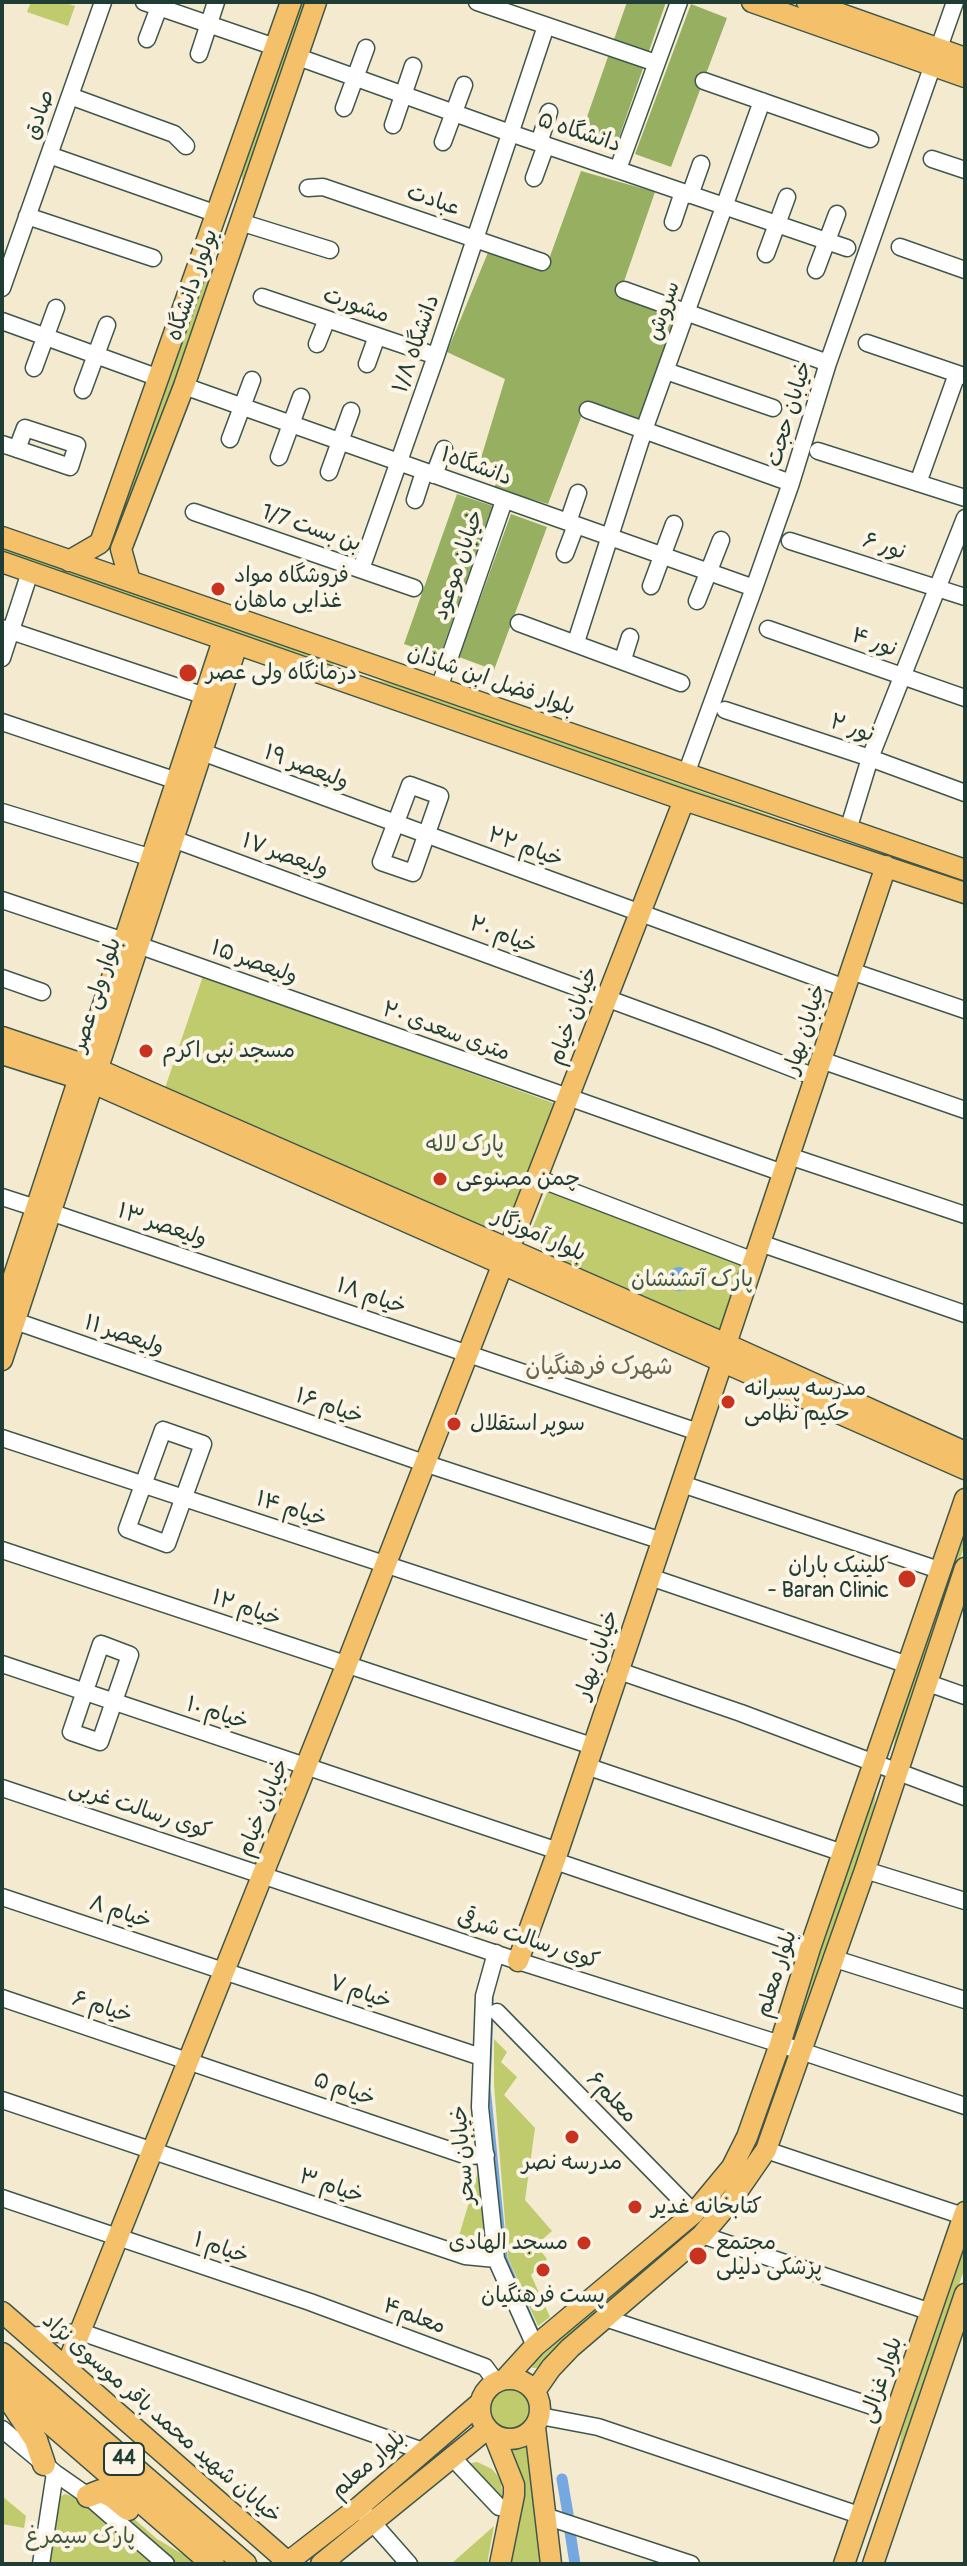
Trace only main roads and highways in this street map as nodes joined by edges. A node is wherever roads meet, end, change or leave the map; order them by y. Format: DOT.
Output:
graph roads {
  1 [pos="291,2"];
  2 [pos="316,2"];
  3 [pos="752,2"];
  4 [pos="807,2"];
  5 [pos="932,53"];
  6 [pos="965,58"];
  7 [pos="965,77"];
  8 [pos="217,214"];
  9 [pos="240,222"];
  10 [pos="2,537"];
  11 [pos="69,561"];
  12 [pos="2,562"];
  13 [pos="130,581"];
  14 [pos="230,642"];
  15 [pos="349,657"];
  16 [pos="342,680"];
  17 [pos="212,689"];
  18 [pos="684,800"];
  19 [pos="803,815"];
  20 [pos="797,837"];
  21 [pos="886,866"];
  22 [pos="965,870"];
  23 [pos="965,893"];
  24 [pos="131,943"];
  25 [pos="2,1037"];
  26 [pos="2,1054"];
  27 [pos="33,1056"];
  28 [pos="88,1074"];
  29 [pos="297,1165"];
  30 [pos="520,1221"];
  31 [pos="478,1236"];
  32 [pos="506,1258"];
  33 [pos="538,1262"];
  34 [pos="618,1307"];
  35 [pos="8,1317"];
  36 [pos="724,1354"];
  37 [pos="2,1360"];
  38 [pos="965,1452"];
  39 [pos="965,1469"];
  40 [pos="965,1499"];
  41 [pos="965,1568"];
  42 [pos="961,1592"];
  43 [pos="518,1961"];
  44 [pos="964,2214"];
  45 [pos="965,2294"];
  46 [pos="2,2312"];
  47 [pos="962,2320"];
  48 [pos="2,2354"];
  49 [pos="66,2367"];
  50 [pos="501,2380"];
  51 [pos="2,2381"];
  52 [pos="2,2388"];
  53 [pos="535,2391"];
  54 [pos="480,2403"];
  55 [pos="538,2421"];
  56 [pos="490,2432"];
  57 [pos="878,2465"];
  58 [pos="50,2469"];
  59 [pos="904,2474"];
  60 [pos="88,2496"];
  61 [pos="365,2514"];
  62 [pos="204,2557"];
  63 [pos="289,2563"];
  64 [pos="245,2564"];
  65 [pos="321,2564"];
  66 [pos="500,2564"];
  67 [pos="551,2564"];
  68 [pos="844,2564"];
  69 [pos="873,2564"];
  1 -- 8 [label="main road, بولوار دانشگاه"];
  2 -- 9 [label="main road, بولوار دانشگاه"];
  3 -- 5 [label="main road"];
  4 -- 5 [label="main road"];
  5 -- 6 [label="main road"];
  5 -- 7 [label="main road"];
  8 -- 9 [label="main road"];
  8 -- 11 [label="main road, بولوار دانشگاه"];
  9 -- 13 [label="main road, بولوار دانشگاه"];
  10 -- 11 [label="main road, بلوار فضل ابن شاذان"];
  11 -- 13 [label="main road, بلوار فضل ابن شاذان"];
  12 -- 14 [label="main road"];
  13 -- 15 [label="main road, بلوار فضل ابن شاذان"];
  14 -- 16 [label="main road"];
  14 -- 17 [label="main road, بلوار ولی عصر"];
  15 -- 16 [label="main road"];
  15 -- 19 [label="main road, بلوار فضل ابن شاذان"];
  16 -- 18 [label="main road"];
  17 -- 24 [label="main road, بلوار ولی عصر"];
  17 -- 24 [label="main road, بلوار ولی عصر"];
  18 -- 20 [label="main road"];
  18 -- 30 [label="main road, خیابان خیام"];
  19 -- 20 [label="main road"];
  19 -- 22 [label="main road, بلوار فضل ابن شاذان"];
  20 -- 21 [label="main road"];
  21 -- 23 [label="main road"];
  21 -- 36 [label="main road, خیابان بهار"];
  24 -- 28 [label="main road, بلوار ولی عصر"];
  25 -- 27 [label="main road, بلوار آموزگار"];
  26 -- 27 [label="main road, بلوار آموزگار"];
  27 -- 28 [label="main road, بلوار آموزگار"];
  28 -- 29 [label="main road, بلوار آموزگار"];
  28 -- 35 [label="main road, بلوار ولی عصر"];
  29 -- 31 [label="main road, بلوار آموزگار"];
  29 -- 32 [label="main road, بلوار آموزگار"];
  30 -- 31 [label="main road"];
  30 -- 32 [label="main road, خیابان خیام"];
  30 -- 33 [label="main road"];
  31 -- 32 [label="main road, بلوار آموزگار"];
  32 -- 33 [label="main road, بلوار آموزگار"];
  32 -- 34 [label="main road, بلوار آموزگار"];
  32 -- 49 [label="main road, خیابان خیام"];
  33 -- 34 [label="main road, بلوار آموزگار"];
  34 -- 36 [label="main road, بلوار آموزگار"];
  35 -- 37 [label="main road, بلوار ولی عصر"];
  36 -- 38 [label="main road, بلوار آموزگار"];
  36 -- 39 [label="main road, بلوار آموزگار"];
  36 -- 43 [label="main road, خیابان بهار"];
  40 -- 50 [label="main road, بلوار معلم"];
  41 -- 42 [label="main road"];
  42 -- 53 [label="main road"];
  44 -- 57 [label="main road, بلوار غزالی"];
  45 -- 47 [label="main road"];
  46 -- 49 [label="main road, خیابان شهید محمد باقر موسوی نژاد"];
  47 -- 59 [label="main road"];
  48 -- 64 [label="highway, 44"];
  49 -- 63 [label="main road, خیابان شهید محمد باقر موسوی نژاد"];
  50 -- 53 [label="main road"];
  50 -- 54 [label="main road"];
  51 -- 62 [label="highway, 44"];
  52 -- 58 [label="highway"];
  53 -- 55 [label="main road"];
  54 -- 56 [label="main road"];
  54 -- 61 [label="main road, بلوار معلم"];
  55 -- 56 [label="main road"];
  55 -- 67 [label="main road"];
  56 -- 61 [label="main road, بلوار معلم"];
  56 -- 66 [label="main road"];
  57 -- 59 [label="main road"];
  57 -- 68 [label="main road, بلوار غزالی"];
  59 -- 69 [label="main road"];
  60 -- 62 [label="highway"];
  61 -- 63 [label="main road, بلوار معلم"];
  61 -- 65 [label="main road, بلوار معلم"];
}
